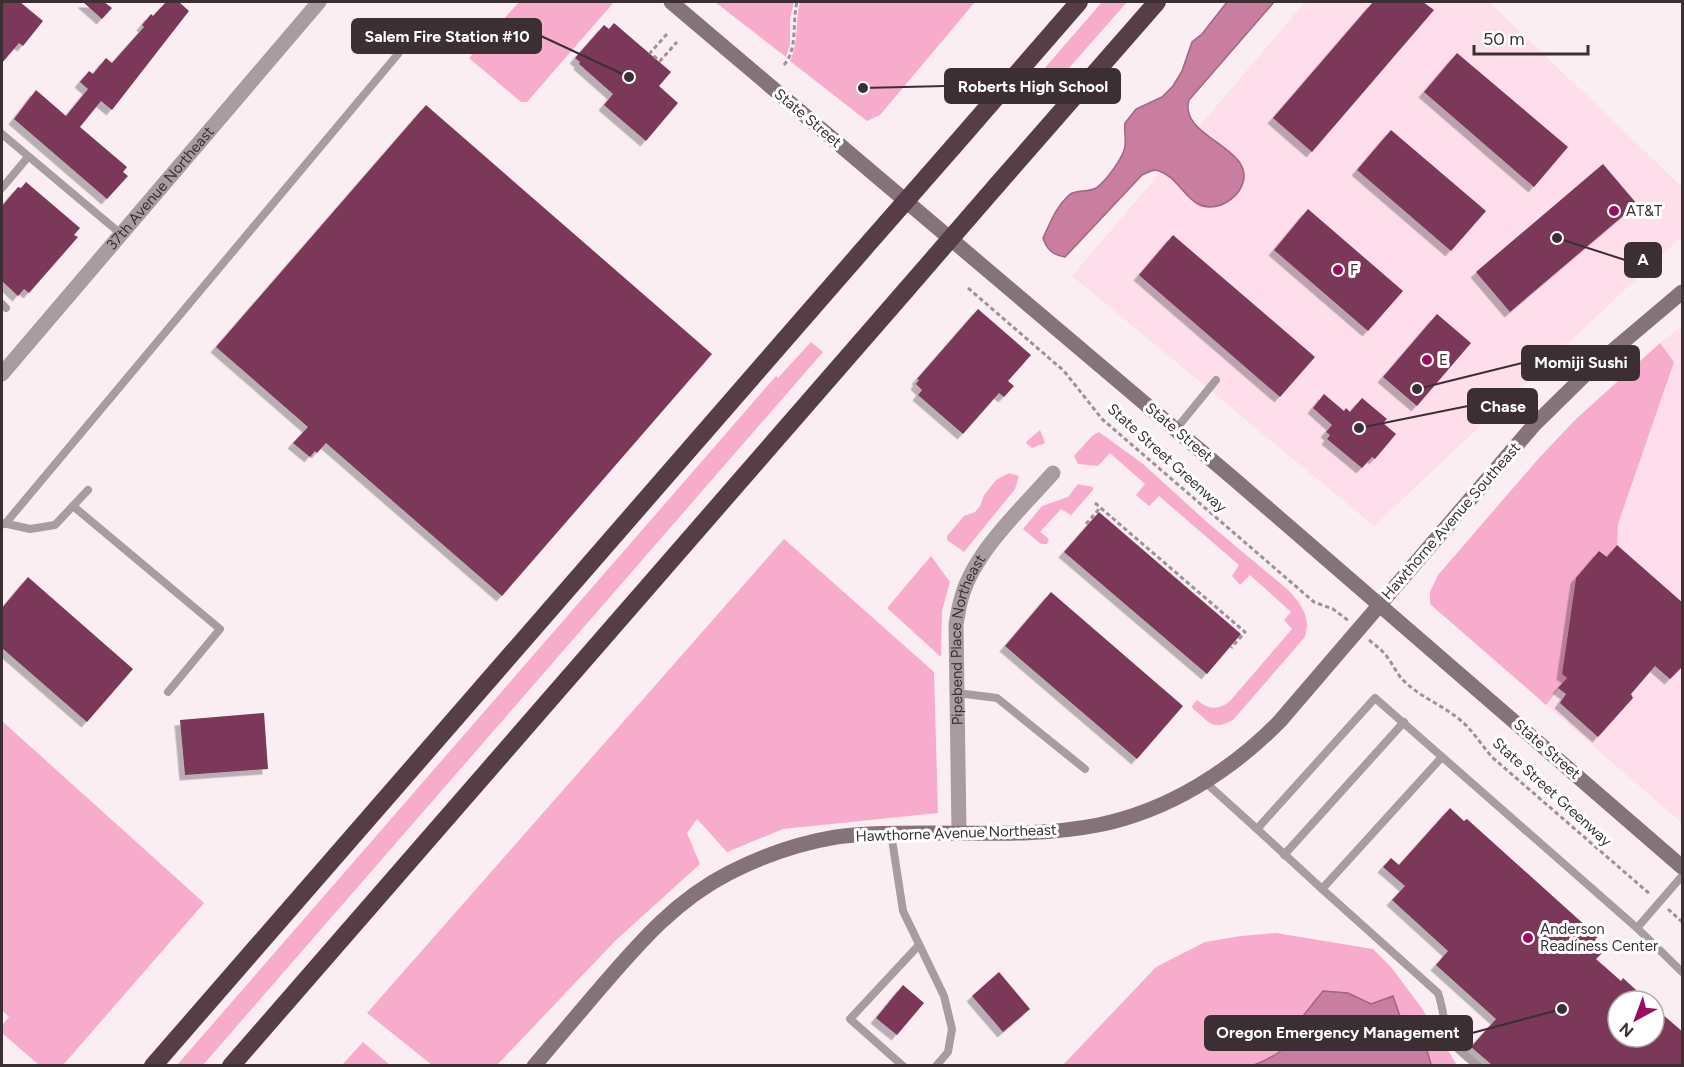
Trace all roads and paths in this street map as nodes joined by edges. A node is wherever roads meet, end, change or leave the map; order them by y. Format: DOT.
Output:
graph roads {
  1 [pos="319,2"];
  2 [pos="671,2"];
  3 [pos="797,2"];
  4 [pos="1079,2"];
  5 [pos="1157,2"];
  6 [pos="667,34"];
  7 [pos="677,42"];
  8 [pos="398,54"];
  9 [pos="784,65"];
  10 [pos="2,134"];
  11 [pos="28,157"];
  12 [pos="2,188"];
  13 [pos="121,234"];
  14 [pos="968,288"];
  15 [pos="1683,292"];
  16 [pos="2,374"];
  17 [pos="1216,380"];
  18 [pos="1176,429"];
  19 [pos="1053,473"];
  20 [pos="87,490"];
  21 [pos="1095,503"];
  22 [pos="73,506"];
  23 [pos="1100,508"];
  24 [pos="3,523"];
  25 [pos="1086,524"];
  26 [pos="1380,604"];
  27 [pos="1333,609"];
  28 [pos="1231,648"];
  29 [pos="1384,653"];
  30 [pos="168,692"];
  31 [pos="957,693"];
  32 [pos="1404,722"];
  33 [pos="1442,757"];
  34 [pos="1085,769"];
  35 [pos="1205,782"];
  36 [pos="1257,829"];
  37 [pos="891,833"];
  38 [pos="959,833"];
  39 [pos="1284,855"];
  40 [pos="1683,867"];
  41 [pos="1683,876"];
  42 [pos="1322,889"];
  43 [pos="1660,903"];
  44 [pos="1683,922"];
  45 [pos="1637,928"];
  46 [pos="919,945"];
  47 [pos="1683,972"];
  48 [pos="153,1065"];
  49 [pos="231,1065"];
  50 [pos="534,1065"];
  51 [pos="903,1065"];
  52 [pos="936,1065"];
  53 [pos="1478,1065"];
  1 -- 13 [label="street, 37th Avenue Northeast"];
  2 -- 18 [label="main road, State Street"];
  3 -- 9 [label="path"];
  4 -- 48 [label="highway, bridge"];
  5 -- 49 [label="highway, bridge"];
  6 -- 7 [label="path"];
  8 -- 24 [label="lane"];
  10 -- 11 [label="lane"];
  11 -- 12 [label="lane"];
  11 -- 13 [label="lane"];
  13 -- 16 [label="street, 37th Avenue Northeast"];
  14 -- 27 [label="path, State Street Greenway"];
  15 -- 26 [label="main road, Hawthorne Avenue Southeast"];
  17 -- 18 [label="lane"];
  18 -- 26 [label="main road, State Street"];
  19 -- 31 [label="street, Pipebend Place Northeast"];
  20 -- 22 [label="lane"];
  21 -- 23 [label="path"];
  22 -- 24 [label="lane"];
  22 -- 30 [label="lane"];
  23 -- 25 [label="path"];
  23 -- 28 [label="path"];
  26 -- 35 [label="main road, Hawthorne Avenue Northeast"];
  26 -- 40 [label="main road, State Street"];
  29 -- 43 [label="path, State Street Greenway"];
  31 -- 34 [label="lane"];
  31 -- 38 [label="street, Pipebend Place Northeast"];
  32 -- 33 [label="lane"];
  32 -- 36 [label="lane"];
  32 -- 39 [label="lane"];
  33 -- 42 [label="lane"];
  33 -- 45 [label="lane"];
  35 -- 36 [label="lane"];
  35 -- 38 [label="main road, Hawthorne Avenue Northeast"];
  36 -- 39 [label="lane"];
  37 -- 38 [label="main road, Hawthorne Avenue Northeast"];
  37 -- 46 [label="lane"];
  37 -- 50 [label="main road, Hawthorne Avenue Northeast"];
  39 -- 42 [label="lane"];
  41 -- 43 [label="lane"];
  42 -- 53 [label="lane"];
  43 -- 44 [label="path, State Street Greenway"];
  43 -- 45 [label="lane"];
  45 -- 47 [label="lane"];
  46 -- 51 [label="lane"];
  46 -- 52 [label="lane"];
}
